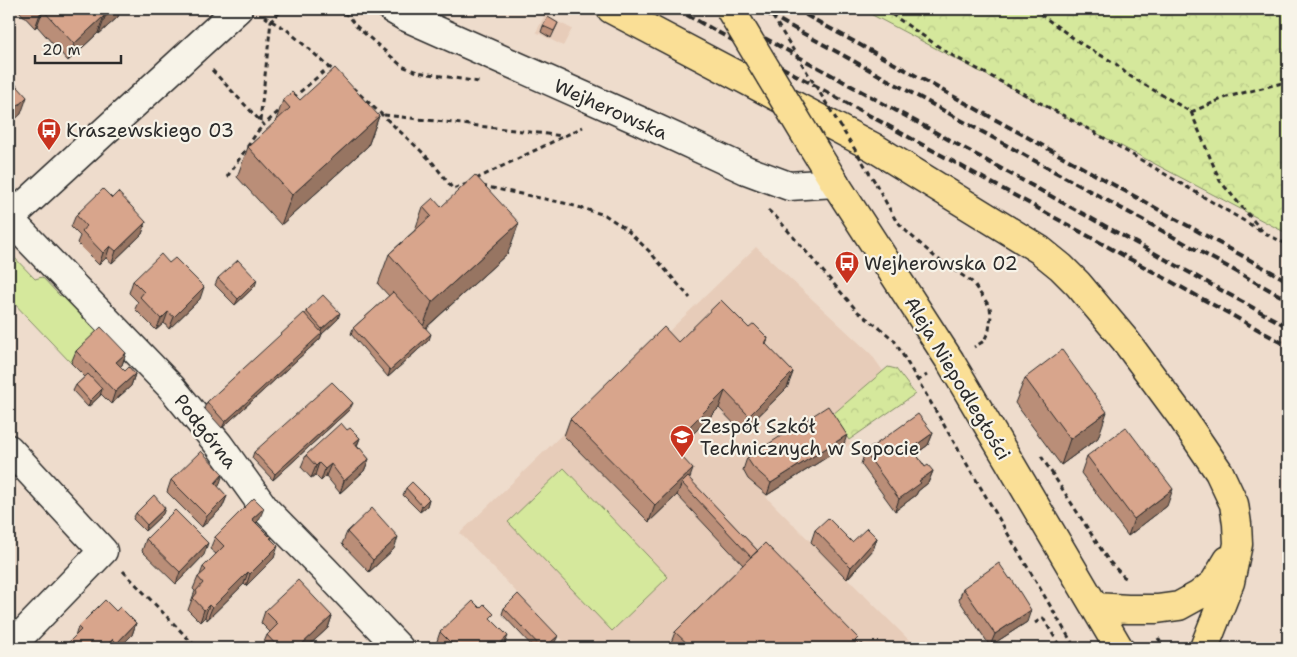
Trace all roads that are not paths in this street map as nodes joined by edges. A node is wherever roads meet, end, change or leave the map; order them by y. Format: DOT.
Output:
graph roads {
  1 [pos="238,9"];
  2 [pos="392,9"];
  3 [pos="611,9"];
  4 [pos="730,9"];
  5 [pos="834,182"];
  6 [pos="9,219"];
  7 [pos="9,449"];
  8 [pos="1238,544"];
  9 [pos="1095,607"];
  10 [pos="9,648"];
  11 [pos="399,648"];
  12 [pos="1119,648"];
  13 [pos="1204,648"];
  1 -- 6 [label="street"];
  2 -- 5 [label="street, Wejherowska"];
  3 -- 8 [label="main road"];
  4 -- 5 [label="main road, Aleja Niepodległości, bridge"];
  5 -- 9 [label="main road, Aleja Niepodległości"];
  6 -- 11 [label="street, Podgórna"];
  7 -- 10 [label="street"];
  8 -- 9 [label="main road"];
  8 -- 13 [label="main road"];
  9 -- 12 [label="main road, Aleja Niepodległości"];
}
